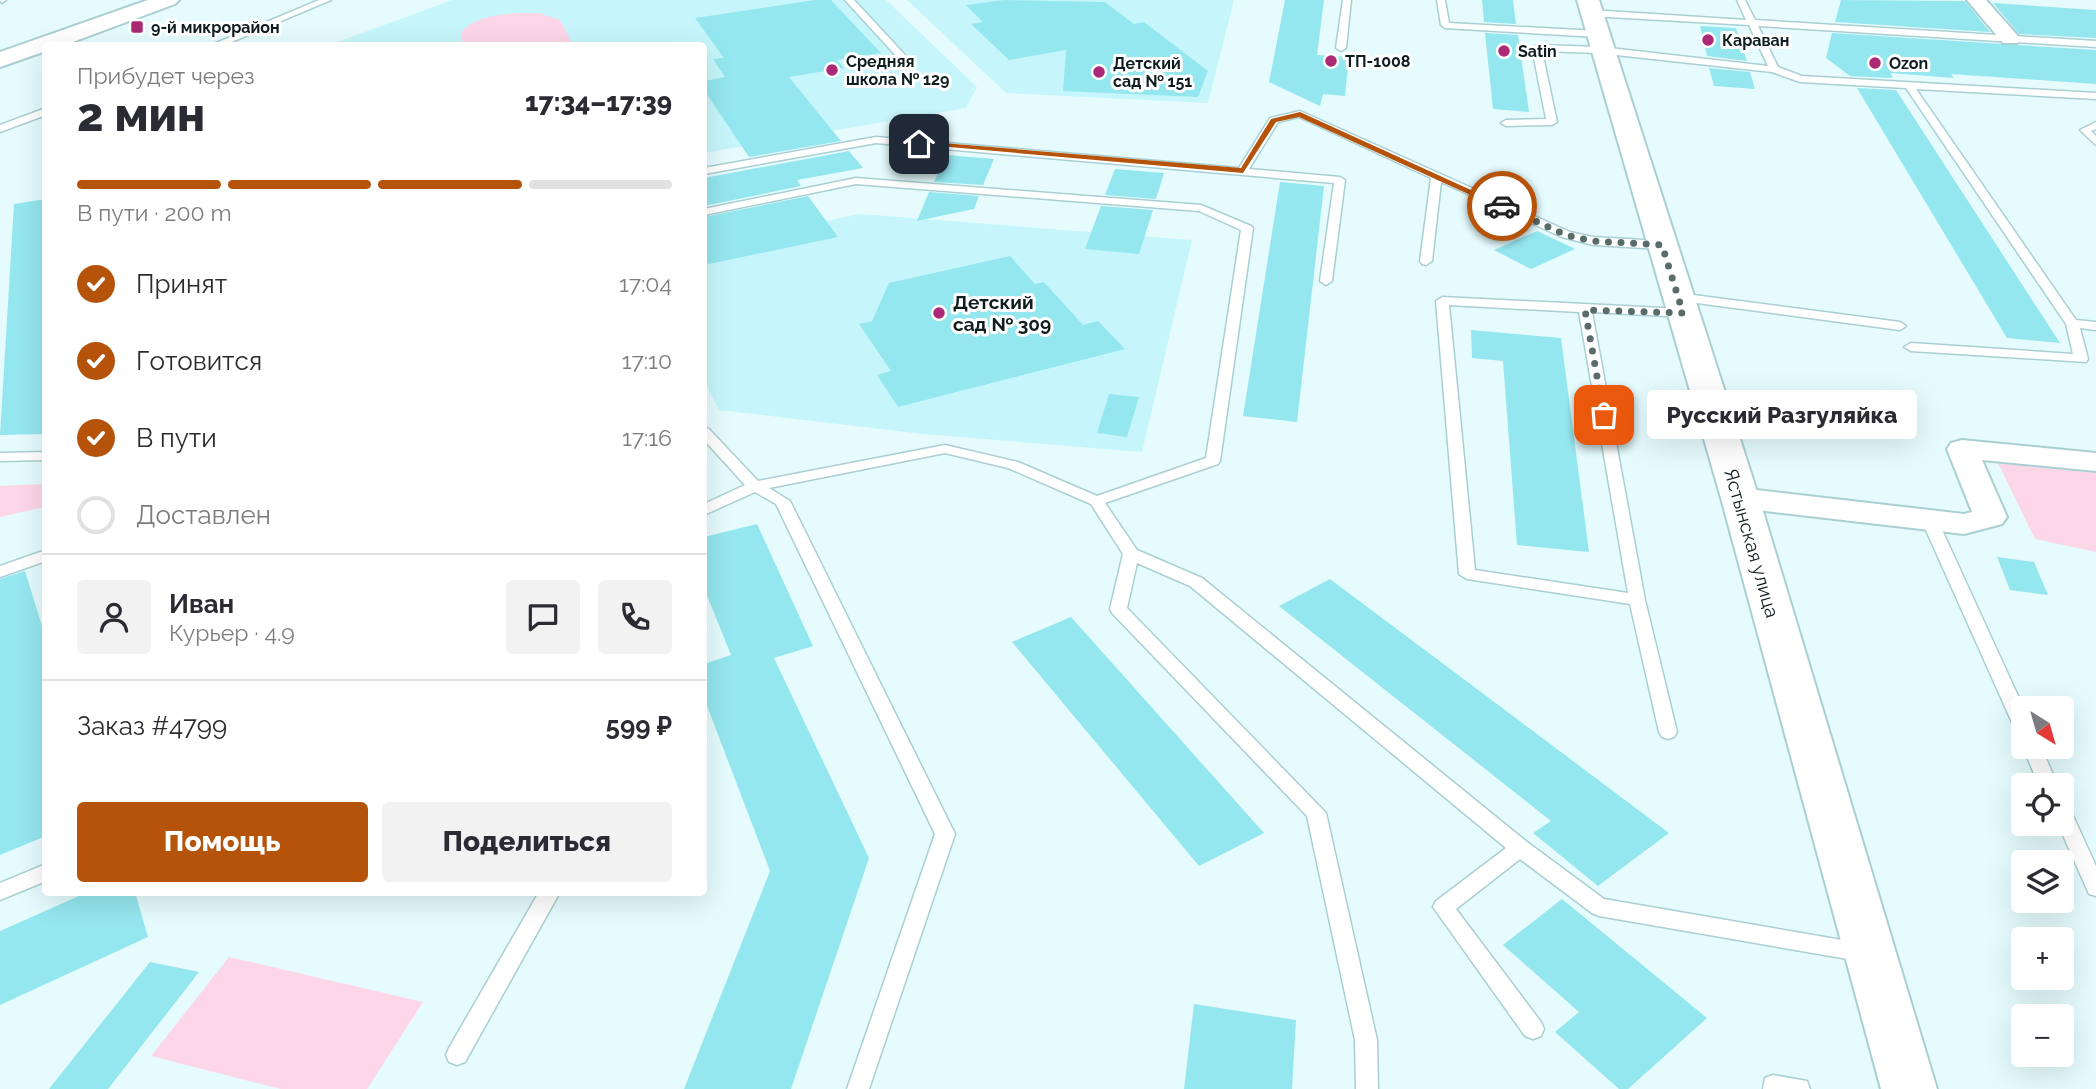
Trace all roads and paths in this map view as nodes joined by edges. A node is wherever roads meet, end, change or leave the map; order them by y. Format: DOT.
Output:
graph roads {
  1 [pos="167,0"];
  2 [pos="327,0"];
  3 [pos="849,0"];
  4 [pos="1347,0"];
  5 [pos="1441,0"];
  6 [pos="1741,0"];
  7 [pos="1976,0"];
  8 [pos="1750,22"];
  9 [pos="1596,30"];
  10 [pos="2010,39"];
  11 [pos="50,42"];
  12 [pos="224,42"];
  13 [pos="2096,44"];
  14 [pos="42,45"];
  15 [pos="1341,48"];
  16 [pos="902,57"];
  17 [pos="0,60"];
  18 [pos="1774,69"];
  19 [pos="1910,87"];
  20 [pos="2096,96"];
  21 [pos="42,113"];
  22 [pos="1506,123"];
  23 [pos="2096,125"];
  24 [pos="0,129"];
  25 [pos="2096,142"];
  26 [pos="707,170"];
  27 [pos="1243,170"];
  28 [pos="1436,178"];
  29 [pos="707,211"];
  30 [pos="1662,245"];
  31 [pos="1426,261"];
  32 [pos="1326,281"];
  33 [pos="1680,305"];
  34 [pos="1585,310"];
  35 [pos="2072,324"];
  36 [pos="1900,326"];
  37 [pos="2096,326"];
  38 [pos="1911,347"];
  39 [pos="707,435"];
  40 [pos="42,456"];
  41 [pos="0,457"];
  42 [pos="2096,462"];
  43 [pos="755,486"];
  44 [pos="1740,498"];
  45 [pos="1096,502"];
  46 [pos="707,509"];
  47 [pos="1929,519"];
  48 [pos="1131,554"];
  49 [pos="42,556"];
  50 [pos="0,572"];
  51 [pos="1637,600"];
  52 [pos="2011,700"];
  53 [pos="1668,732"];
  54 [pos="2073,836"];
  55 [pos="1520,848"];
  56 [pos="42,874"];
  57 [pos="2096,888"];
  58 [pos="0,892"];
  59 [pos="548,896"];
  60 [pos="1871,954"];
  61 [pos="1533,1030"];
  62 [pos="457,1055"];
  63 [pos="859,1089"];
  64 [pos="1367,1089"];
  65 [pos="1774,1089"];
  66 [pos="1799,1089"];
  67 [pos="1909,1089"];
  1 -- 11 [label="main road"];
  2 -- 12 [label="lane"];
  3 -- 16 [label="lane"];
  4 -- 15 [label="lane"];
  5 -- 9 [label="lane"];
  6 -- 8 [label="lane"];
  7 -- 10 [label="street"];
  8 -- 9 [label="lane"];
  8 -- 10 [label="lane"];
  8 -- 18 [label="lane"];
  9 -- 18 [label="lane"];
  9 -- 22 [label="lane"];
  9 -- 30 [label="main road, Ястынская улица"];
  10 -- 13 [label="lane"];
  14 -- 17 [label="main road"];
  18 -- 19 [label="lane"];
  19 -- 20 [label="lane"];
  19 -- 35 [label="lane"];
  21 -- 24 [label="lane"];
  23 -- 25 [label="lane"];
  26 -- 27 [label="lane"];
  27 -- 28 [label="lane"];
  27 -- 32 [label="lane"];
  28 -- 30 [label="lane"];
  28 -- 31 [label="lane"];
  29 -- 45 [label="lane"];
  30 -- 33 [label="main road, Ястынская улица"];
  33 -- 34 [label="lane"];
  33 -- 36 [label="lane"];
  33 -- 44 [label="main road, Ястынская улица"];
  34 -- 51 [label="lane"];
  34 -- 51 [label="lane"];
  35 -- 37 [label="lane"];
  35 -- 38 [label="lane"];
  39 -- 43 [label="lane"];
  40 -- 41 [label="lane"];
  42 -- 47 [label="street"];
  43 -- 45 [label="lane"];
  43 -- 46 [label="lane"];
  43 -- 63 [label="lane"];
  44 -- 47 [label="street"];
  44 -- 60 [label="main road, Ястынская улица"];
  45 -- 48 [label="lane"];
  47 -- 52 [label="lane"];
  48 -- 55 [label="lane"];
  48 -- 64 [label="lane"];
  49 -- 50 [label="lane"];
  51 -- 53 [label="lane"];
  54 -- 57 [label="lane"];
  55 -- 60 [label="lane"];
  55 -- 61 [label="lane"];
  56 -- 58 [label="lane"];
  59 -- 62 [label="lane"];
  60 -- 67 [label="main road, Ястынская улица"];
  65 -- 66 [label="lane"];
}
